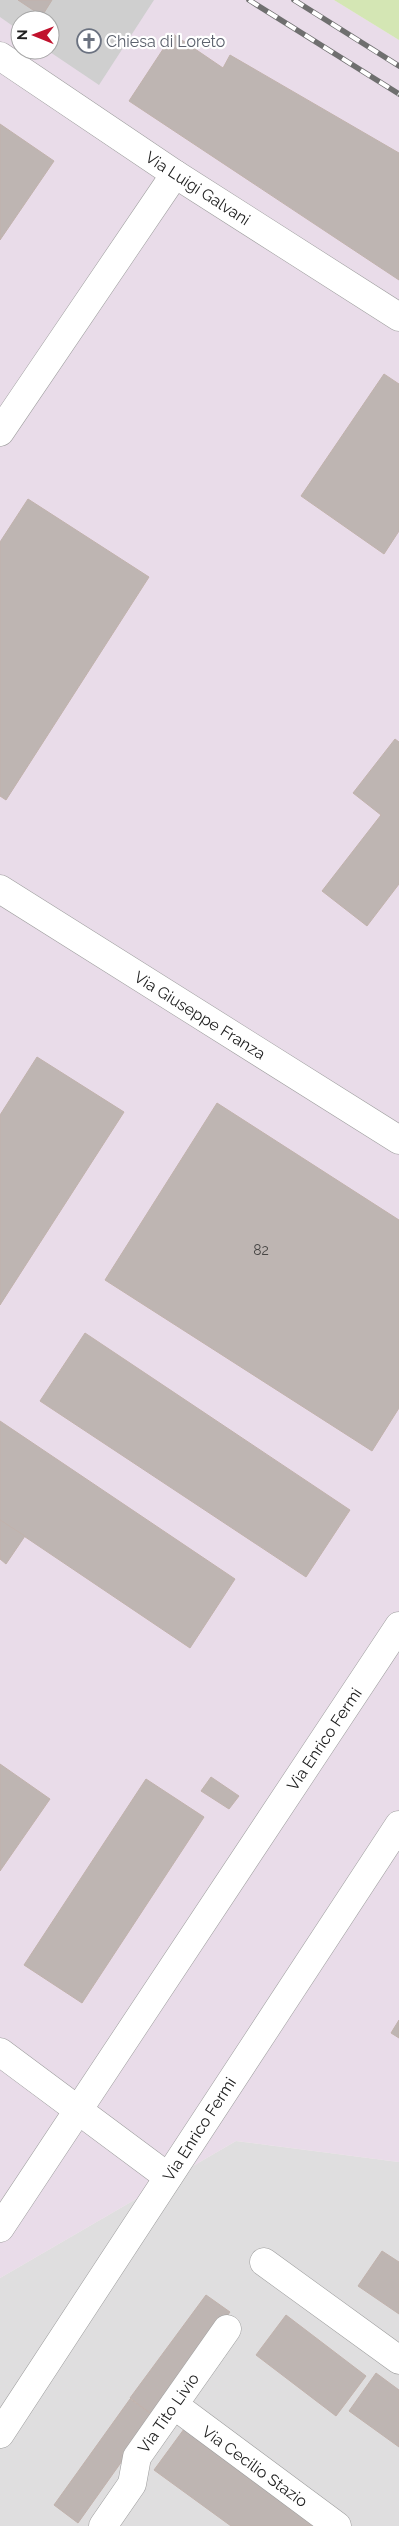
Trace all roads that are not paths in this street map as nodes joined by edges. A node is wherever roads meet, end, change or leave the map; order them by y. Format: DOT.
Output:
graph roads {
  1 [pos="0,56"];
  2 [pos="175,174"];
  3 [pos="399,317"];
  4 [pos="0,432"];
  5 [pos="0,889"];
  6 [pos="399,1140"];
  7 [pos="399,1626"];
  8 [pos="399,1825"];
  9 [pos="0,2052"];
  10 [pos="78,2110"];
  11 [pos="168,2177"];
  12 [pos="0,2228"];
  13 [pos="264,2262"];
  14 [pos="227,2329"];
  15 [pos="399,2360"];
  16 [pos="174,2405"];
  17 [pos="0,2434"];
  18 [pos="103,2526"];
  19 [pos="337,2526"];
  1 -- 2 [label="street, Via Luigi Galvani"];
  2 -- 3 [label="street, Via Luigi Galvani"];
  2 -- 4 [label="street"];
  5 -- 6 [label="street, Via Giuseppe Franza"];
  7 -- 10 [label="street, Via Enrico Fermi"];
  8 -- 11 [label="street, Via Enrico Fermi"];
  9 -- 10 [label="street"];
  10 -- 11 [label="street"];
  10 -- 12 [label="street, Via Enrico Fermi"];
  11 -- 17 [label="street, Via Enrico Fermi"];
  13 -- 15 [label="street"];
  14 -- 16 [label="street, Via Tito Livio"];
  16 -- 18 [label="street, Via Tito Livio"];
  16 -- 19 [label="street, Via Cecilio Stazio"];
}
